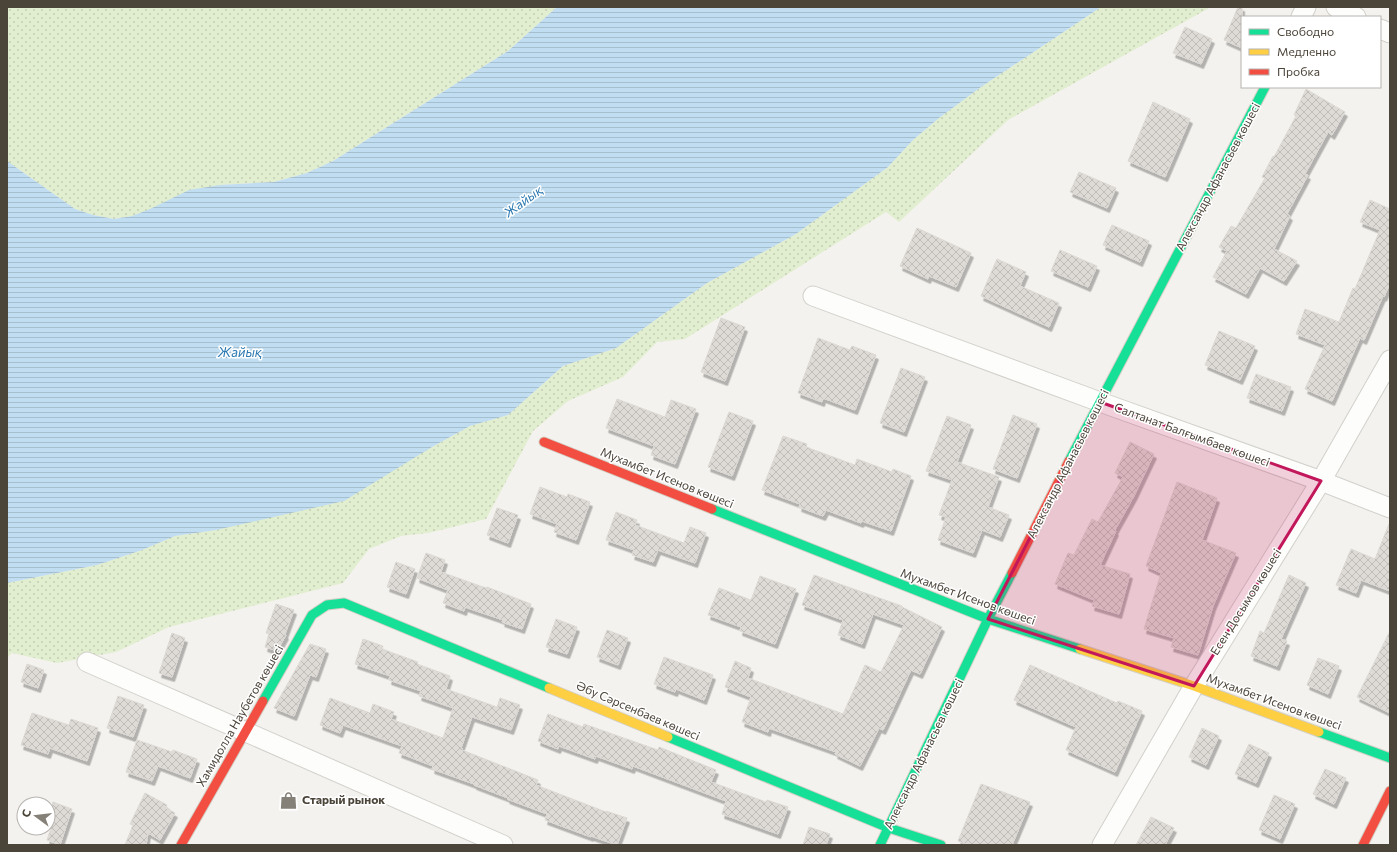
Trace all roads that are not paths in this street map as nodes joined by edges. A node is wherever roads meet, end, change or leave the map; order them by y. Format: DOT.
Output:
graph roads {
  1 [pos="1306,7"];
  2 [pos="1336,7"];
  3 [pos="1302,16"];
  4 [pos="1354,16"];
  5 [pos="1263,88"];
  6 [pos="813,296"];
  7 [pos="1390,360"];
  8 [pos="1100,402"];
  9 [pos="544,442"];
  10 [pos="1321,481"];
  11 [pos="1390,508"];
  12 [pos="327,604"];
  13 [pos="988,620"];
  14 [pos="87,662"];
  15 [pos="1194,686"];
  16 [pos="246,731"];
  17 [pos="1390,758"];
  18 [pos="1390,791"];
  19 [pos="889,828"];
  20 [pos="181,845"];
  21 [pos="503,845"];
  22 [pos="880,845"];
  23 [pos="941,845"];
  24 [pos="1102,845"];
  25 [pos="1363,845"];
  1 -- 3 [label="street"];
  2 -- 4 [label="street"];
  5 -- 8 [label="street, Александр Афанасьев көшесі"];
  6 -- 8 [label="street, Салтанат Балғымбаев көшесі"];
  7 -- 10 [label="street, Есен Досымов көшесі"];
  8 -- 10 [label="street, Салтанат Балғымбаев көшесі"];
  8 -- 13 [label="street, Александр Афанасьев көшесі"];
  9 -- 13 [label="street, Мухамбет Исенов көшесі"];
  10 -- 11 [label="street, Салтанат Балғымбаев көшесі"];
  10 -- 15 [label="street, Есен Досымов көшесі"];
  12 -- 16 [label="street, Хамидолла Наубетов көшесі"];
  12 -- 19 [label="street, Әбу Сәрсенбаев көшесі"];
  13 -- 15 [label="street, Мухамбет Исенов көшесі"];
  13 -- 19 [label="street, Александр Афанасьев көшесі"];
  14 -- 16 [label="street"];
  15 -- 17 [label="street, Мухамбет Исенов көшесі"];
  15 -- 24 [label="street, Есен Досымов көшесі"];
  16 -- 20 [label="street, Хамидолла Наубетов көшесі"];
  16 -- 21 [label="street"];
  18 -- 25 [label="street"];
  19 -- 22 [label="street, Александр Афанасьев көшесі"];
  19 -- 23 [label="street, Әбу Сәрсенбаев көшесі"];
}
